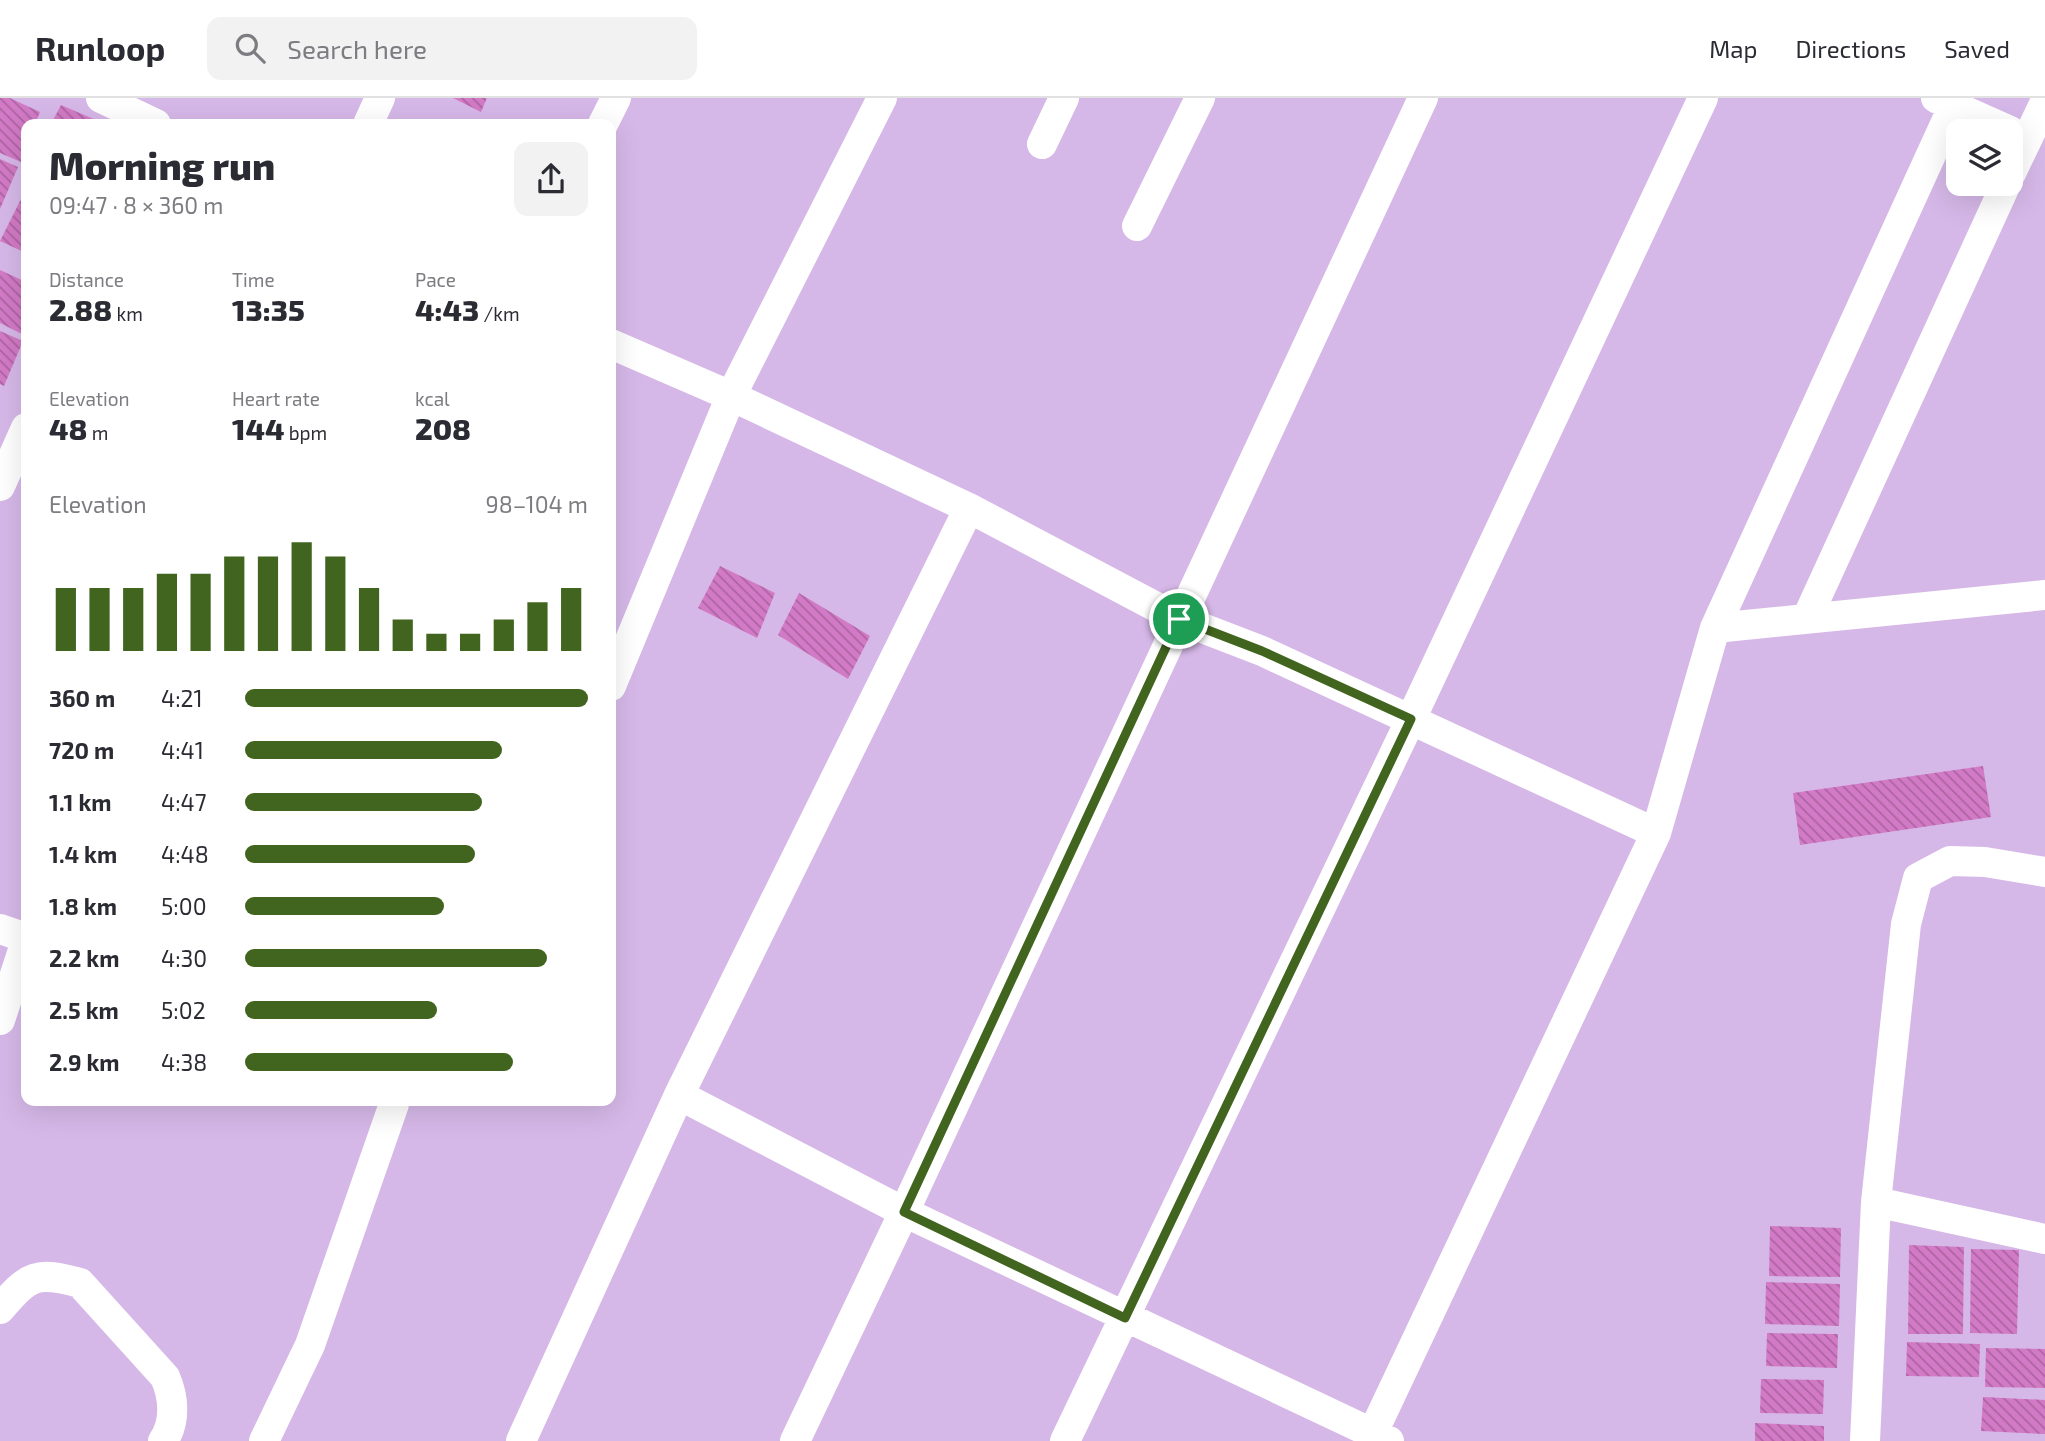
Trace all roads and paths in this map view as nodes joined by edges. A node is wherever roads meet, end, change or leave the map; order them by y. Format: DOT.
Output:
graph roads {
  1 [pos="101,98"];
  2 [pos="380,98"];
  3 [pos="616,98"];
  4 [pos="881,98"];
  5 [pos="1064,98"];
  6 [pos="1200,98"];
  7 [pos="1423,98"];
  8 [pos="1703,98"];
  9 [pos="1948,101"];
  10 [pos="2045,102"];
  11 [pos="145,119"];
  12 [pos="370,119"];
  13 [pos="606,119"];
  14 [pos="1986,119"];
  15 [pos="2023,137"];
  16 [pos="1042,144"];
  17 [pos="2000,196"];
  18 [pos="1137,226"];
  19 [pos="616,346"];
  20 [pos="731,396"];
  21 [pos="21,439"];
  22 [pos="0,486"];
  23 [pos="969,508"];
  24 [pos="2045,595"];
  25 [pos="1807,618"];
  26 [pos="1179,619"];
  27 [pos="1715,628"];
  28 [pos="616,673"];
  29 [pos="1411,719"];
  30 [pos="1656,833"];
  31 [pos="2045,872"];
  32 [pos="0,929"];
  33 [pos="21,938"];
  34 [pos="21,955"];
  35 [pos="0,1020"];
  36 [pos="679,1095"];
  37 [pos="392,1106"];
  38 [pos="1876,1202"];
  39 [pos="904,1212"];
  40 [pos="2045,1239"];
  41 [pos="0,1309"];
  42 [pos="1125,1318"];
  43 [pos="1376,1438"];
  44 [pos="163,1441"];
  45 [pos="264,1441"];
  46 [pos="521,1441"];
  47 [pos="795,1441"];
  48 [pos="1065,1441"];
  49 [pos="1865,1441"];
  1 -- 11 [label="street"];
  2 -- 12 [label="street"];
  3 -- 13 [label="street"];
  4 -- 20 [label="street"];
  5 -- 16 [label="street"];
  6 -- 18 [label="street"];
  7 -- 26 [label="street"];
  8 -- 29 [label="street"];
  9 -- 14 [label="street"];
  9 -- 27 [label="street"];
  10 -- 15 [label="street"];
  17 -- 25 [label="street"];
  19 -- 20 [label="street"];
  20 -- 23 [label="street"];
  20 -- 28 [label="street"];
  21 -- 22 [label="street"];
  23 -- 26 [label="street"];
  23 -- 36 [label="street"];
  24 -- 25 [label="street"];
  25 -- 27 [label="street"];
  26 -- 29 [label="street"];
  26 -- 39 [label="street"];
  27 -- 30 [label="street"];
  29 -- 30 [label="street"];
  29 -- 42 [label="street"];
  30 -- 43 [label="street"];
  31 -- 38 [label="street"];
  32 -- 33 [label="street"];
  34 -- 35 [label="street"];
  36 -- 39 [label="street"];
  36 -- 46 [label="street"];
  37 -- 45 [label="street"];
  38 -- 40 [label="street"];
  38 -- 49 [label="street"];
  39 -- 42 [label="street"];
  39 -- 47 [label="street"];
  41 -- 44 [label="street"];
  42 -- 43 [label="street"];
  42 -- 48 [label="street"];
}
